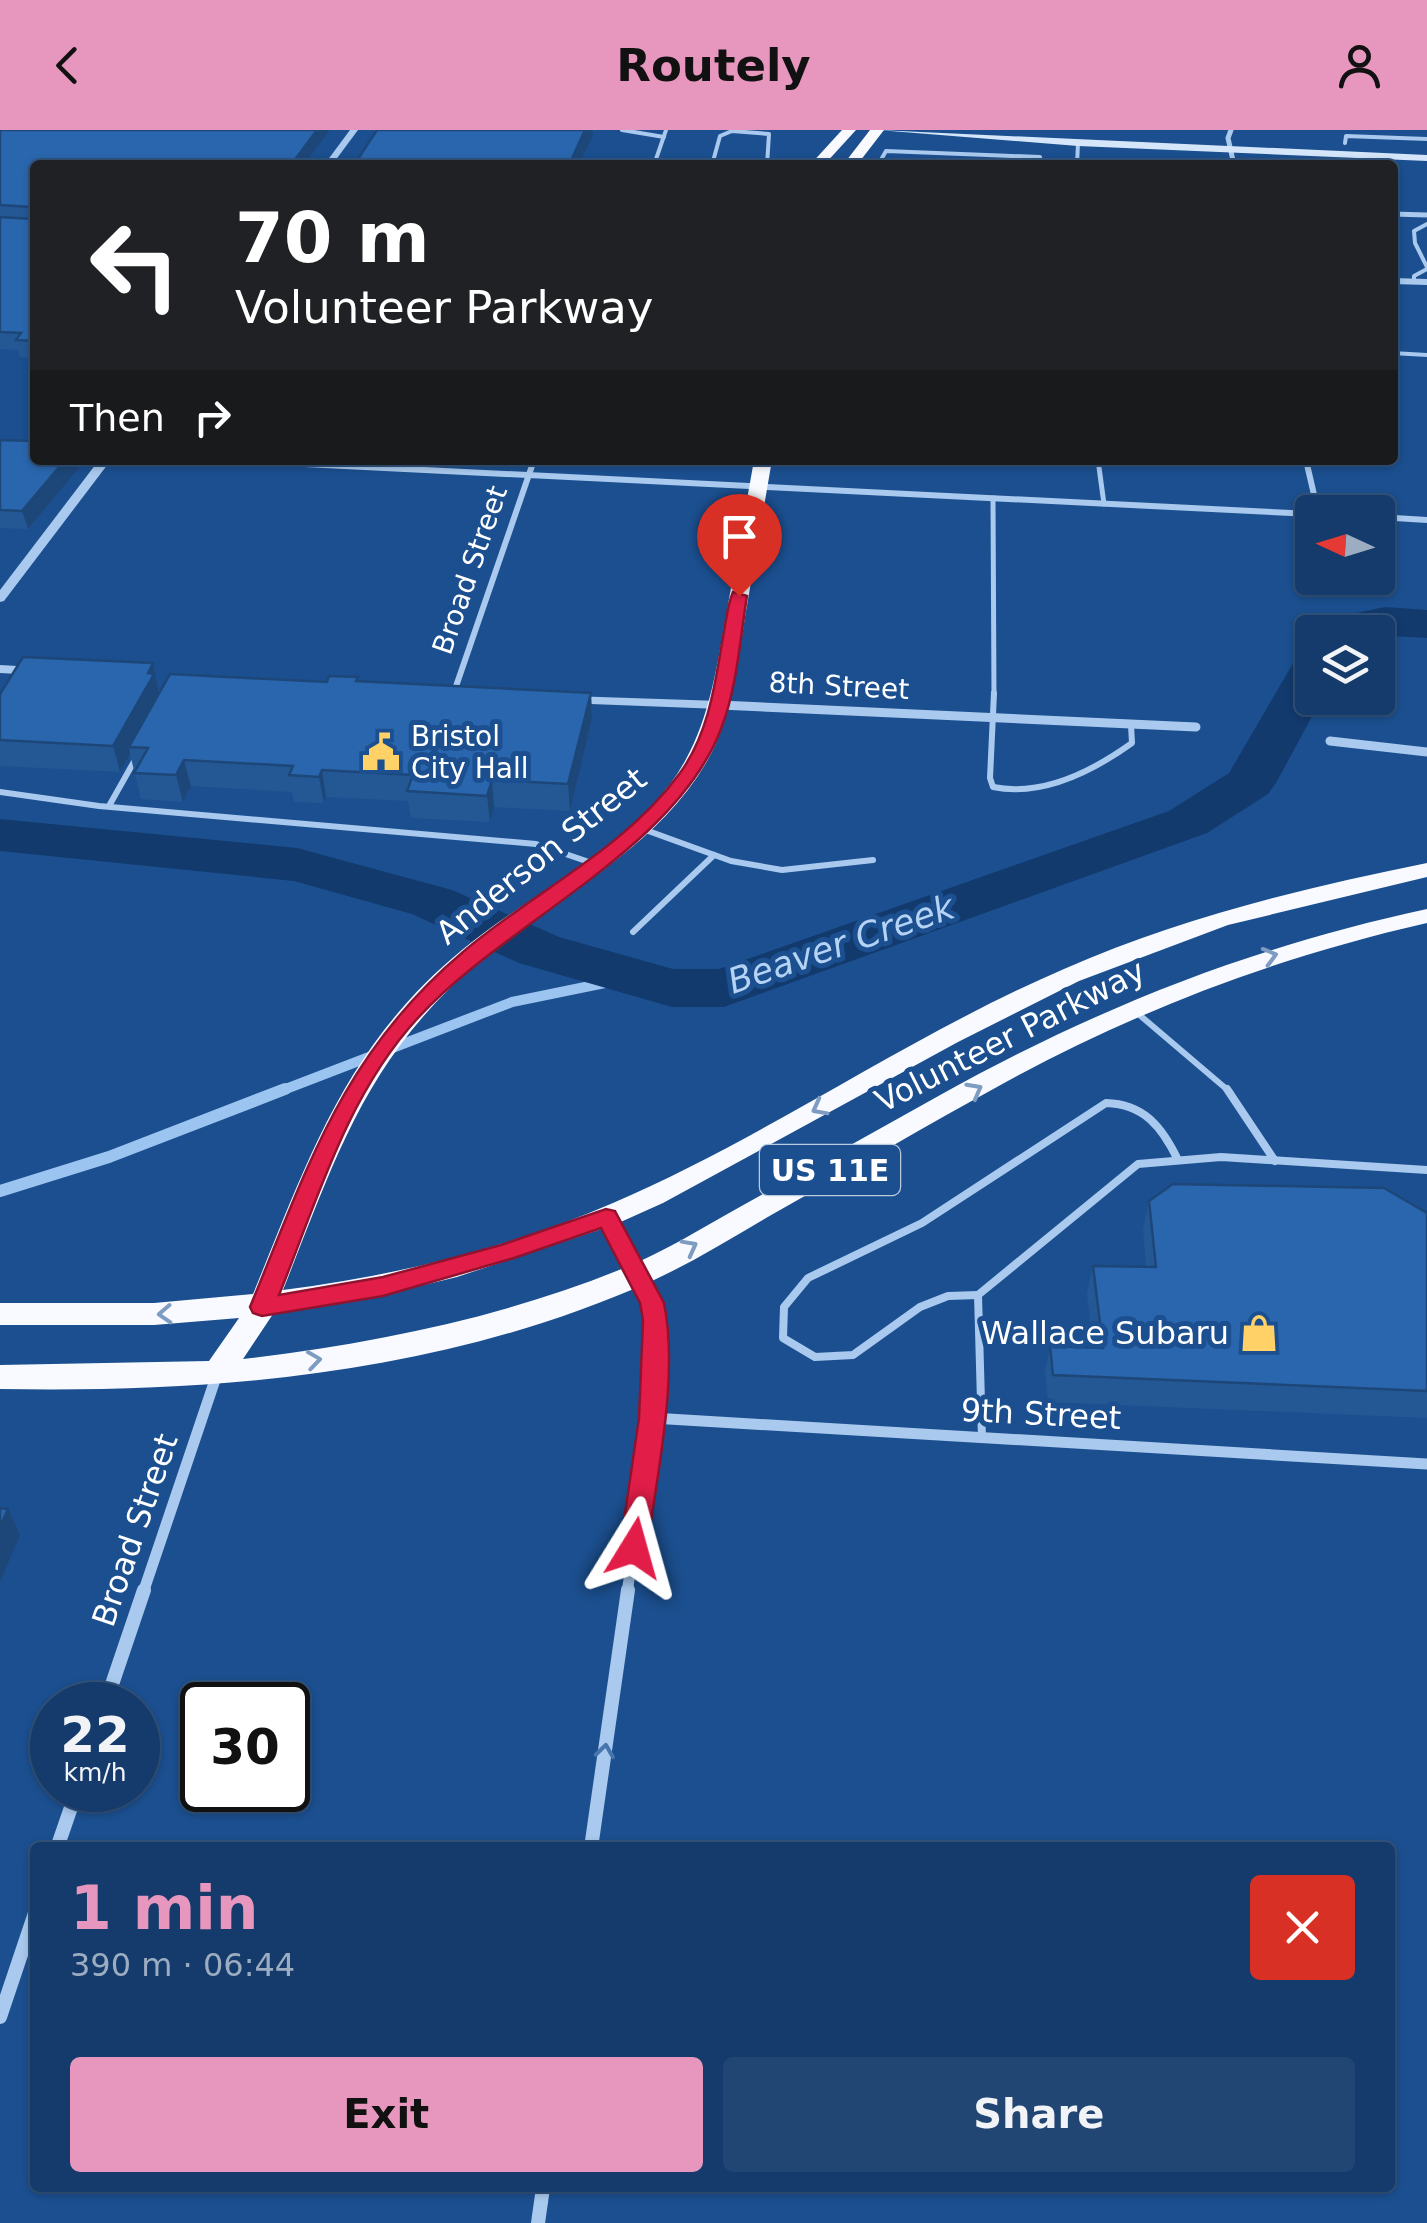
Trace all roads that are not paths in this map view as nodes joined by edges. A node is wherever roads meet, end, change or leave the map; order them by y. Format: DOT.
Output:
graph roads {
  1 [pos="354,130"];
  2 [pos="622,130"];
  3 [pos="666,130"];
  4 [pos="849,130"];
  5 [pos="880,130"];
  6 [pos="1021,135"];
  7 [pos="664,137"];
  8 [pos="1230,139"];
  9 [pos="1078,143"];
  10 [pos="1427,143"];
  11 [pos="1016,156"];
  12 [pos="1427,158"];
  13 [pos="332,160"];
  14 [pos="656,160"];
  15 [pos="713,160"];
  16 [pos="766,160"];
  17 [pos="822,160"];
  18 [pos="854,160"];
  19 [pos="881,160"];
  20 [pos="1040,160"];
  21 [pos="1077,160"];
  22 [pos="1398,214"];
  23 [pos="1427,215"];
  24 [pos="1427,224"];
  25 [pos="1427,268"];
  26 [pos="1398,281"];
  27 [pos="1414,282"];
  28 [pos="1427,282"];
  29 [pos="1398,354"];
  30 [pos="1427,355"];
  31 [pos="101,465"];
  32 [pos="361,465"];
  33 [pos="532,465"];
  34 [pos="762,465"];
  35 [pos="1099,465"];
  36 [pos="1307,465"];
  37 [pos="529,475"];
  38 [pos="758,486"];
  39 [pos="1312,495"];
  40 [pos="992,498"];
  41 [pos="1104,504"];
  42 [pos="1295,512"];
  43 [pos="1395,518"];
  44 [pos="1427,520"];
  45 [pos="0,598"];
  46 [pos="0,669"];
  47 [pos="60,672"];
  48 [pos="433,695"];
  49 [pos="452,697"];
  50 [pos="472,697"];
  51 [pos="552,700"];
  52 [pos="720,705"];
  53 [pos="994,718"];
  54 [pos="1131,725"];
  55 [pos="1196,727"];
  56 [pos="1330,741"];
  57 [pos="144,742"];
  58 [pos="1427,752"];
  59 [pos="0,792"];
  60 [pos="110,806"];
  61 [pos="640,828"];
  62 [pos="714,855"];
  63 [pos="873,860"];
  64 [pos="596,864"];
  65 [pos="1427,870"];
  66 [pos="1427,916"];
  67 [pos="633,932"];
  68 [pos="1132,1009"];
  69 [pos="1178,1160"];
  70 [pos="1275,1161"];
  71 [pos="1427,1170"];
  72 [pos="606,1217"];
  73 [pos="638,1274"];
  74 [pos="978,1295"];
  75 [pos="262,1307"];
  76 [pos="0,1314"];
  77 [pos="218,1374"];
  78 [pos="0,1377"];
  79 [pos="652,1418"];
  80 [pos="982,1438"];
  81 [pos="1427,1464"];
  82 [pos="113,1682"];
  83 [pos="69,1812"];
  84 [pos="59,1842"];
  85 [pos="592,1842"];
  86 [pos="30,1928"];
  87 [pos="0,2017"];
  88 [pos="542,2192"];
  89 [pos="538,2223"];
  1 -- 13 [label="street"];
  2 -- 7 [label="lane"];
  3 -- 7 [label="lane"];
  4 -- 17 [label="highway"];
  5 -- 6 [label="main road"];
  5 -- 18 [label="highway"];
  6 -- 8 [label="main road"];
  6 -- 9 [label="main road"];
  6 -- 11 [label="lane"];
  7 -- 14 [label="lane"];
  8 -- 9 [label="main road"];
  8 -- 10 [label="main road"];
  8 -- 12 [label="main road"];
  9 -- 21 [label="lane"];
  11 -- 19 [label="lane"];
  11 -- 20 [label="lane"];
  15 -- 16 [label="lane"];
  22 -- 23 [label="street"];
  24 -- 25 [label="lane"];
  25 -- 27 [label="lane"];
  26 -- 27 [label="street"];
  27 -- 28 [label="street"];
  29 -- 30 [label="lane"];
  31 -- 45 [label="street"];
  32 -- 37 [label="street"];
  33 -- 37 [label="street, Broad Street"];
  34 -- 38 [label="highway, Anderson Street"];
  35 -- 41 [label="lane"];
  36 -- 39 [label="street"];
  37 -- 38 [label="street"];
  37 -- 49 [label="street, Broad Street"];
  38 -- 40 [label="street"];
  38 -- 52 [label="highway, Anderson Street"];
  40 -- 41 [label="street"];
  40 -- 53 [label="lane"];
  41 -- 42 [label="street"];
  43 -- 44 [label="street"];
  46 -- 47 [label="street"];
  48 -- 49 [label="street"];
  49 -- 50 [label="street"];
  51 -- 52 [label="street, 8th Street"];
  52 -- 53 [label="street, 8th Street"];
  52 -- 61 [label="highway, Anderson Street"];
  53 -- 54 [label="street, 8th Street"];
  53 -- 54 [label="lane"];
  54 -- 55 [label="street, 8th Street"];
  56 -- 58 [label="street"];
  57 -- 60 [label="lane"];
  59 -- 60 [label="lane"];
  60 -- 64 [label="lane"];
  61 -- 62 [label="lane"];
  61 -- 64 [label="highway, Anderson Street"];
  62 -- 63 [label="lane"];
  62 -- 67 [label="lane"];
  64 -- 75 [label="highway, Anderson Street"];
  65 -- 72 [label="highway, Volunteer Parkway / US 11E, one-way"];
  68 -- 66 [label="highway, Volunteer Parkway / US 11E, one-way"];
  68 -- 70 [label="lane"];
  73 -- 68 [label="highway, Volunteer Parkway / US 11E, one-way"];
  69 -- 70 [label="lane"];
  69 -- 74 [label="lane"];
  69 -- 74 [label="lane"];
  70 -- 71 [label="lane"];
  72 -- 73 [label="street"];
  72 -- 75 [label="highway, Volunteer Parkway / US 11E"];
  77 -- 73 [label="highway, Volunteer Parkway / US 11E, one-way"];
  73 -- 79 [label="street"];
  74 -- 80 [label="lane"];
  75 -- 76 [label="highway, Volunteer Parkway / US 11E, one-way"];
  75 -- 77 [label="highway, Anderson Street"];
  77 -- 78 [label="highway, Volunteer Parkway / US 11E"];
  77 -- 82 [label="street, Broad Street"];
  79 -- 80 [label="street, 9th Street"];
  85 -- 79 [label="street, one-way"];
  80 -- 81 [label="street, 9th Street"];
  83 -- 84 [label="street"];
  86 -- 87 [label="street"];
  88 -- 89 [label="street"];
}
